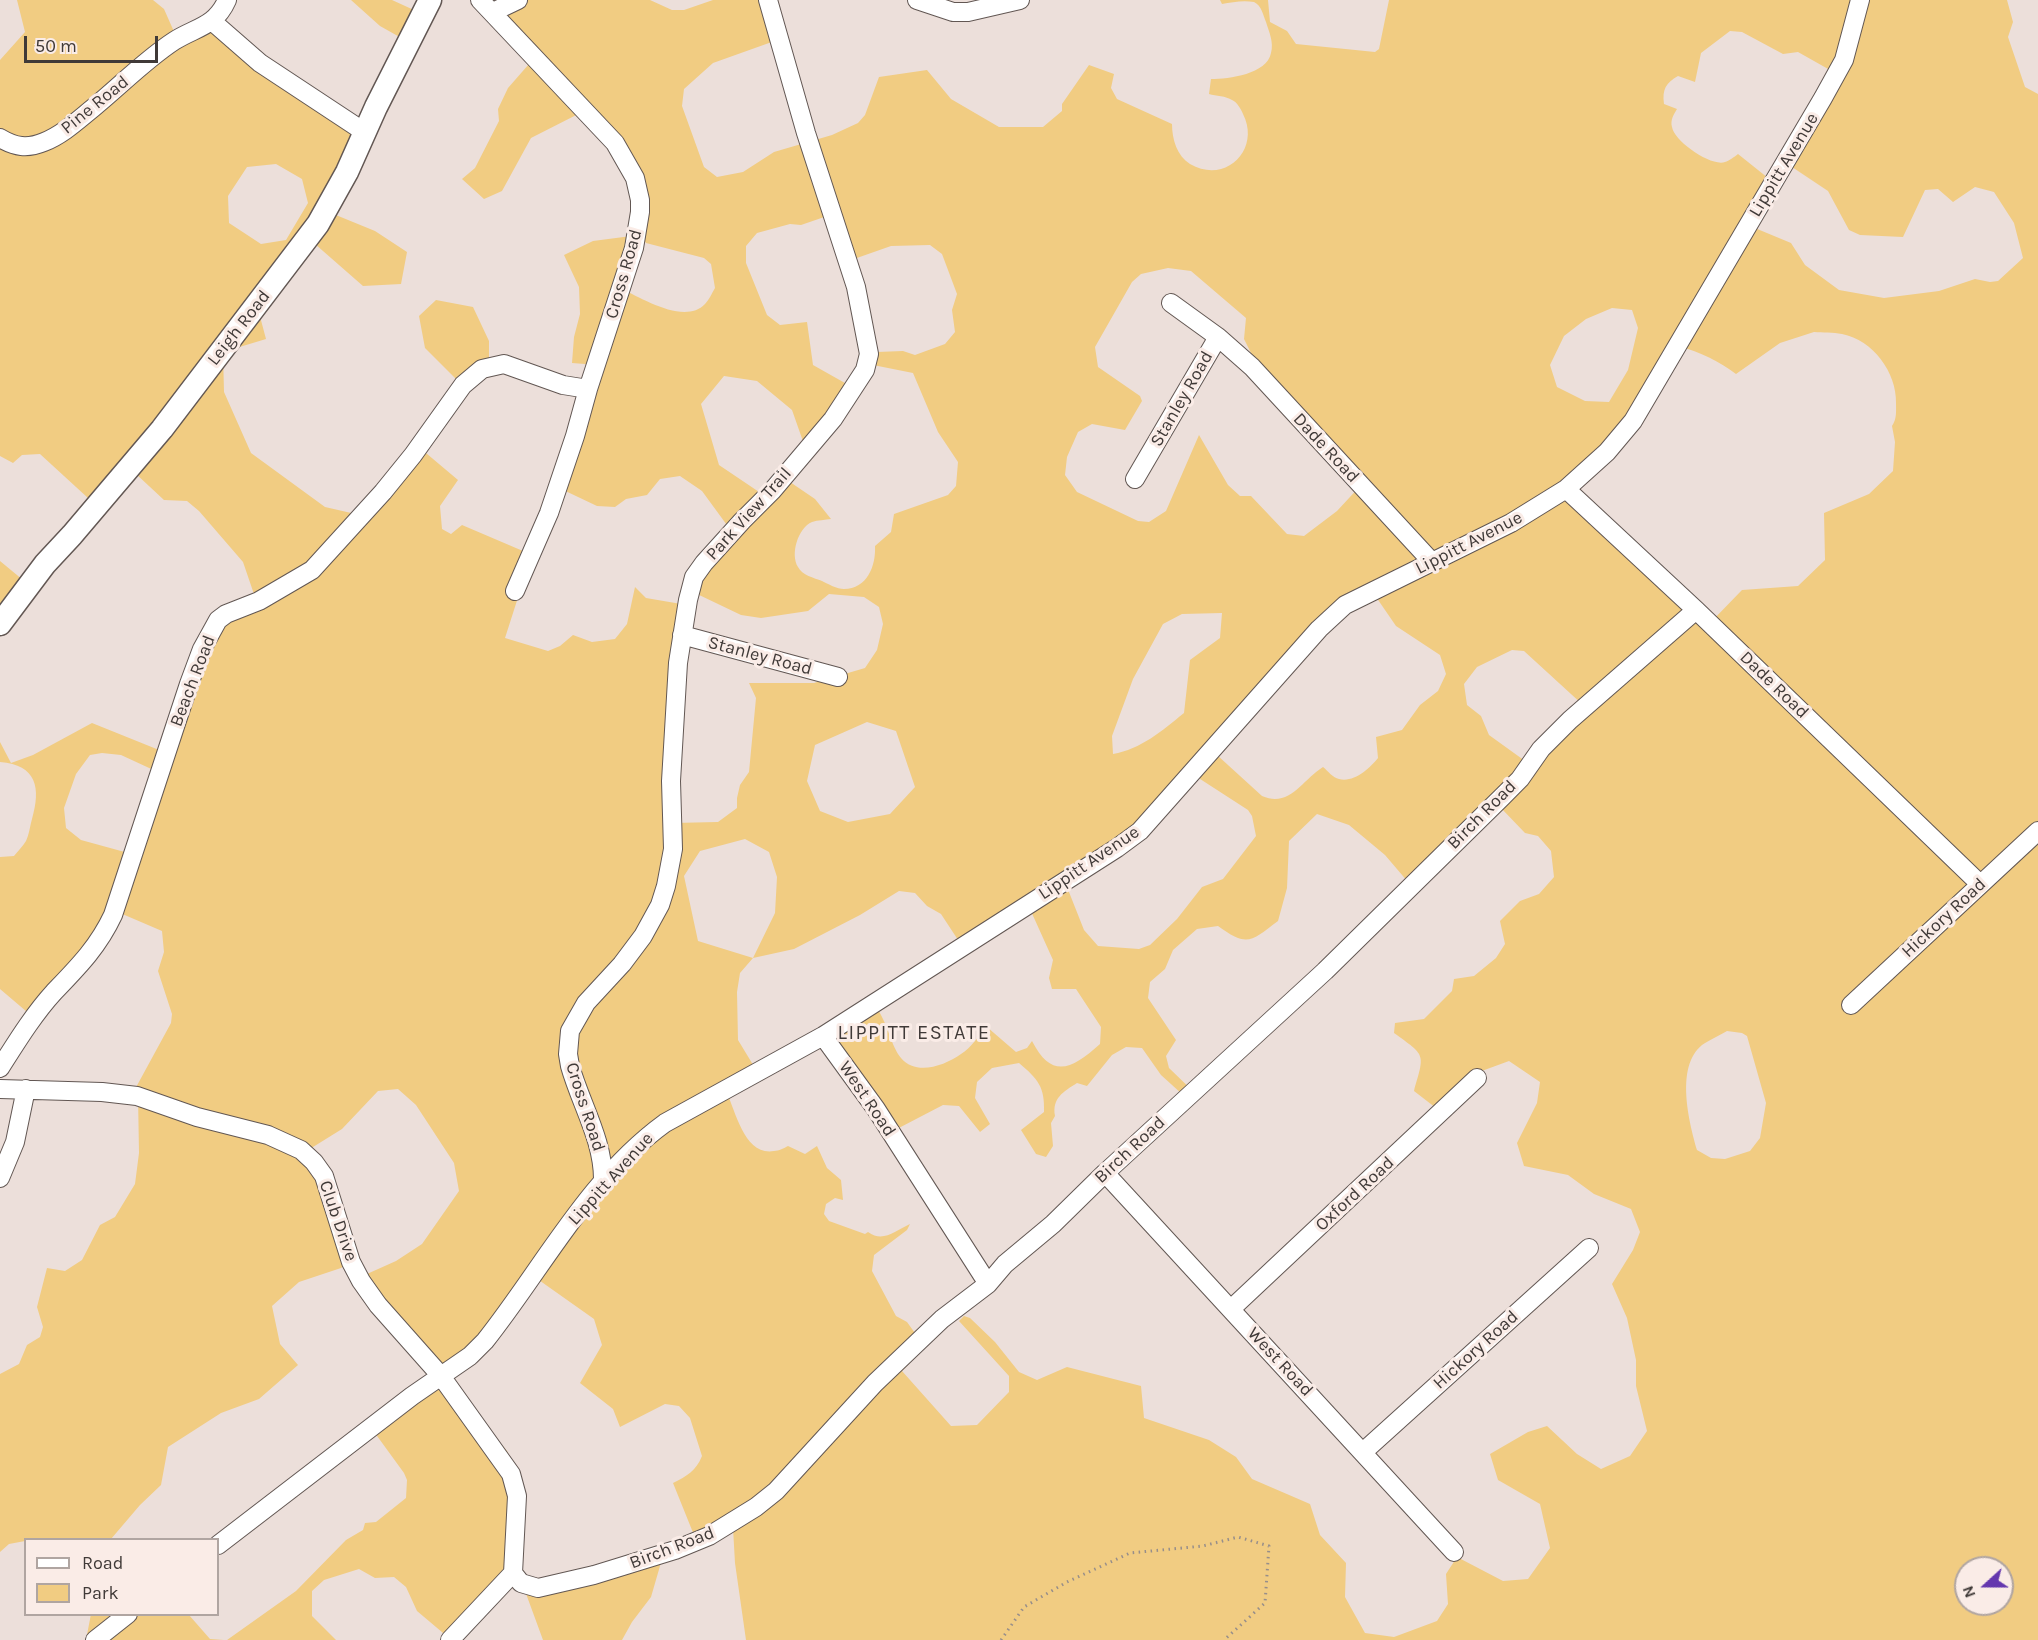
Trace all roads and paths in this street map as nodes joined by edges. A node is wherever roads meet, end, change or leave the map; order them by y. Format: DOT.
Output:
graph roads {
  1 [pos="227,0"];
  2 [pos="430,0"];
  3 [pos="518,0"];
  4 [pos="768,0"];
  5 [pos="917,0"];
  6 [pos="1020,0"];
  7 [pos="1860,0"];
  8 [pos="486,6"];
  9 [pos="213,21"];
  10 [pos="366,133"];
  11 [pos="0,138"];
  12 [pos="1171,303"];
  13 [pos="1218,337"];
  14 [pos="588,389"];
  15 [pos="1135,479"];
  16 [pos="1566,489"];
  17 [pos="1432,561"];
  18 [pos="515,591"];
  19 [pos="1696,610"];
  20 [pos="0,624"];
  21 [pos="682,635"];
  22 [pos="838,677"];
  23 [pos="2038,831"];
  24 [pos="1980,884"];
  25 [pos="1851,1005"];
  26 [pos="570,1031"];
  27 [pos="823,1036"];
  28 [pos="0,1068"];
  29 [pos="1477,1078"];
  30 [pos="0,1089"];
  31 [pos="26,1089"];
  32 [pos="1105,1173"];
  33 [pos="0,1178"];
  34 [pos="603,1182"];
  35 [pos="1589,1248"];
  36 [pos="988,1284"];
  37 [pos="1231,1309"];
  38 [pos="441,1376"];
  39 [pos="1363,1452"];
  40 [pos="219,1544"];
  41 [pos="1454,1552"];
  42 [pos="513,1573"];
  43 [pos="125,1616"];
  44 [pos="95,1640"];
  45 [pos="450,1640"];
  46 [pos="1001,1640"];
  47 [pos="1224,1640"];
  1 -- 9 [label="street"];
  2 -- 10 [label="street, Leigh Road"];
  3 -- 8 [label="street"];
  4 -- 21 [label="street, Park View Trail"];
  5 -- 6 [label="street"];
  7 -- 16 [label="street, Lippitt Avenue"];
  8 -- 14 [label="street, Cross Road"];
  9 -- 10 [label="street"];
  9 -- 11 [label="street, Pine Road"];
  10 -- 20 [label="street, Leigh Road"];
  12 -- 13 [label="street, Stanley Road"];
  13 -- 15 [label="street, Stanley Road"];
  13 -- 17 [label="street, Dade Road"];
  14 -- 18 [label="street, Cross Road"];
  14 -- 28 [label="street, Beach Road"];
  16 -- 17 [label="street, Lippitt Avenue"];
  16 -- 19 [label="street, Dade Road"];
  17 -- 27 [label="street, Lippitt Avenue"];
  19 -- 24 [label="street, Dade Road"];
  19 -- 32 [label="street, Birch Road"];
  21 -- 22 [label="street, Stanley Road"];
  21 -- 26 [label="street, Park View Trail"];
  23 -- 24 [label="street, Hickory Road"];
  24 -- 25 [label="street, Hickory Road"];
  26 -- 34 [label="street, Cross Road"];
  27 -- 34 [label="street, Lippitt Avenue"];
  27 -- 36 [label="street, West Road"];
  29 -- 37 [label="street, Oxford Road"];
  30 -- 31 [label="street, Club Drive"];
  31 -- 33 [label="street"];
  31 -- 38 [label="street, Club Drive"];
  32 -- 36 [label="street, Birch Road"];
  32 -- 37 [label="street, West Road"];
  34 -- 38 [label="street, Lippitt Avenue"];
  35 -- 39 [label="street, Hickory Road"];
  36 -- 42 [label="street, Birch Road"];
  37 -- 39 [label="street, West Road"];
  38 -- 40 [label="street, Lippitt Avenue"];
  38 -- 42 [label="street, Club Drive"];
  39 -- 41 [label="street, West Road"];
  42 -- 45 [label="street"];
  43 -- 44 [label="street"];
  46 -- 47 [label="path"];
}
